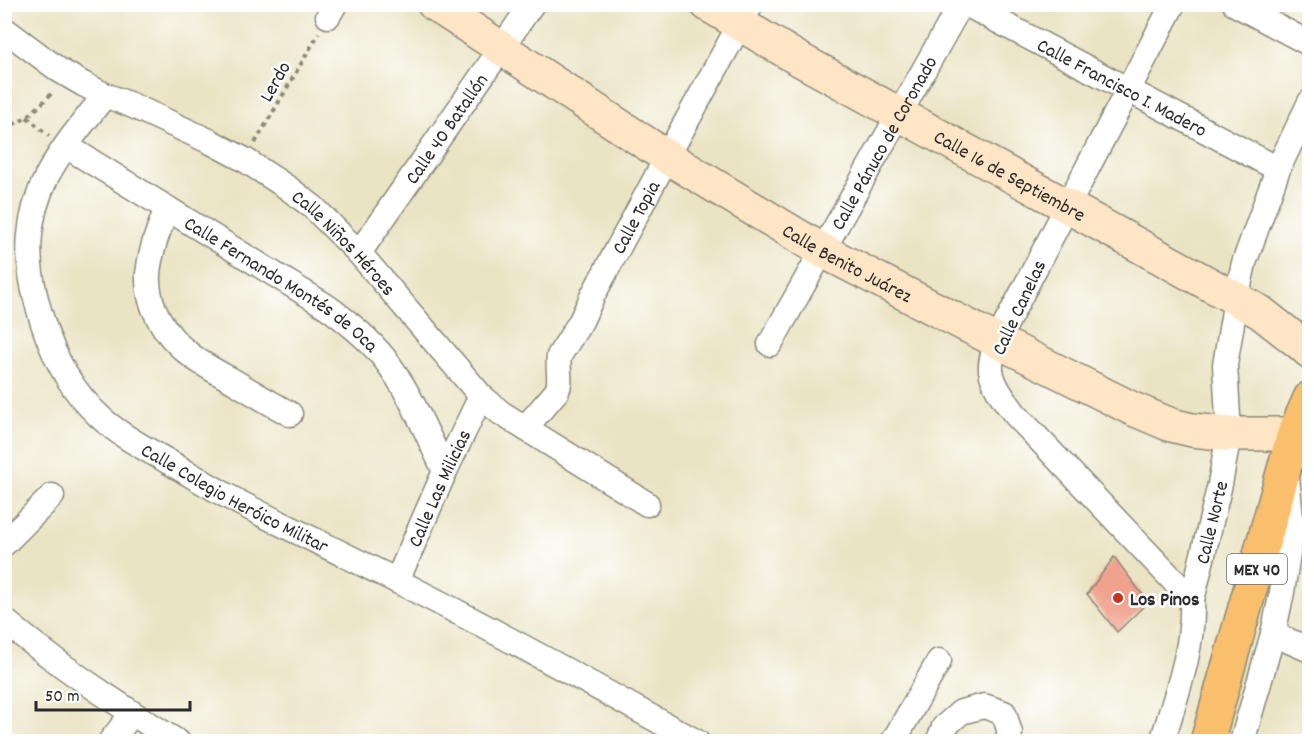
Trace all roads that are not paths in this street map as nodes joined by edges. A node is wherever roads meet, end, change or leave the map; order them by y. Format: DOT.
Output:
graph roads {
  1 [pos="434,4"];
  2 [pos="532,4"];
  3 [pos="707,4"];
  4 [pos="961,4"];
  5 [pos="966,4"];
  6 [pos="1173,4"];
  7 [pos="1235,4"];
  8 [pos="746,15"];
  9 [pos="4,29"];
  10 [pos="1310,44"];
  11 [pos="501,49"];
  12 [pos="1128,89"];
  13 [pos="105,95"];
  14 [pos="1310,102"];
  15 [pos="899,114"];
  16 [pos="66,146"];
  17 [pos="667,157"];
  18 [pos="1278,169"];
  19 [pos="1068,206"];
  20 [pos="167,208"];
  21 [pos="823,250"];
  22 [pos="358,253"];
  23 [pos="1236,299"];
  24 [pos="997,341"];
  25 [pos="770,344"];
  26 [pos="1310,352"];
  27 [pos="481,396"];
  28 [pos="1310,398"];
  29 [pos="291,414"];
  30 [pos="525,428"];
  31 [pos="1229,434"];
  32 [pos="1294,434"];
  33 [pos="1285,467"];
  34 [pos="445,471"];
  35 [pos="52,496"];
  36 [pos="647,504"];
  37 [pos="4,544"];
  38 [pos="397,581"];
  39 [pos="1191,600"];
  40 [pos="4,620"];
  41 [pos="1273,634"];
  42 [pos="1310,650"];
  43 [pos="939,661"];
  44 [pos="132,714"];
  45 [pos="110,741"];
  46 [pos="178,741"];
  47 [pos="697,741"];
  48 [pos="893,741"];
  49 [pos="938,741"];
  50 [pos="1006,741"];
  51 [pos="1162,741"];
  52 [pos="1207,741"];
  53 [pos="1242,741"];
  1 -- 11 [label="street, Calle Benito Juárez"];
  2 -- 11 [label="street, Calle 40 Batallón"];
  3 -- 8 [label="street, Calle 16 de Septiembre"];
  4 -- 15 [label="street, Calle Pánuco de Coronado"];
  5 -- 12 [label="street, Calle Francisco I. Madero"];
  6 -- 12 [label="street, Calle Canelas"];
  7 -- 10 [label="street"];
  8 -- 15 [label="street, Calle 16 de Septiembre"];
  8 -- 17 [label="street, Calle Topia"];
  9 -- 13 [label="street, Calle Niños Héroes"];
  11 -- 17 [label="street, Calle Benito Juárez"];
  11 -- 22 [label="street, Calle 40 Batallón"];
  12 -- 18 [label="street, Calle Francisco I. Madero"];
  12 -- 19 [label="street, Calle Canelas"];
  13 -- 16 [label="street, Calle Colegio Heróico Militar"];
  13 -- 22 [label="street, Calle Niños Héroes"];
  14 -- 18 [label="street"];
  15 -- 19 [label="street, Calle 16 de Septiembre"];
  15 -- 21 [label="street, Calle Pánuco de Coronado"];
  16 -- 20 [label="street, Calle Fernando Montés de Oca"];
  16 -- 38 [label="street, Calle Colegio Heróico Militar"];
  17 -- 21 [label="street, Calle Benito Juárez"];
  17 -- 30 [label="street, Calle Topia"];
  18 -- 23 [label="street"];
  19 -- 23 [label="street, Calle 16 de Septiembre"];
  19 -- 24 [label="street, Calle Canelas"];
  20 -- 29 [label="street"];
  20 -- 34 [label="street, Calle Fernando Montés de Oca"];
  21 -- 24 [label="street, Calle Benito Juárez"];
  21 -- 25 [label="street, Calle Pánuco de Coronado"];
  22 -- 27 [label="street, Calle Niños Héroes"];
  23 -- 26 [label="street, Calle 16 de Septiembre"];
  23 -- 31 [label="street, Calle Norte"];
  24 -- 31 [label="street, Calle Benito Juárez"];
  24 -- 39 [label="street, Calle Canelas"];
  27 -- 30 [label="street, Calle Niños Héroes"];
  27 -- 34 [label="street, Calle Las Milicias"];
  28 -- 32 [label="main road, MEX 40"];
  30 -- 36 [label="street, Calle Niños Héroes"];
  31 -- 32 [label="street, Calle Benito Juárez"];
  31 -- 39 [label="street, Calle Norte"];
  32 -- 33 [label="main road, MEX 40"];
  33 -- 41 [label="street"];
  33 -- 52 [label="main road, MEX 40"];
  34 -- 38 [label="street, Calle Las Milicias"];
  35 -- 37 [label="street"];
  38 -- 47 [label="street, Calle Colegio Heróico Militar"];
  39 -- 51 [label="street, Calle Norte"];
  40 -- 44 [label="street"];
  41 -- 42 [label="street"];
  41 -- 53 [label="street"];
  43 -- 48 [label="street"];
  44 -- 45 [label="street"];
  44 -- 46 [label="street"];
  49 -- 50 [label="street"];
}
